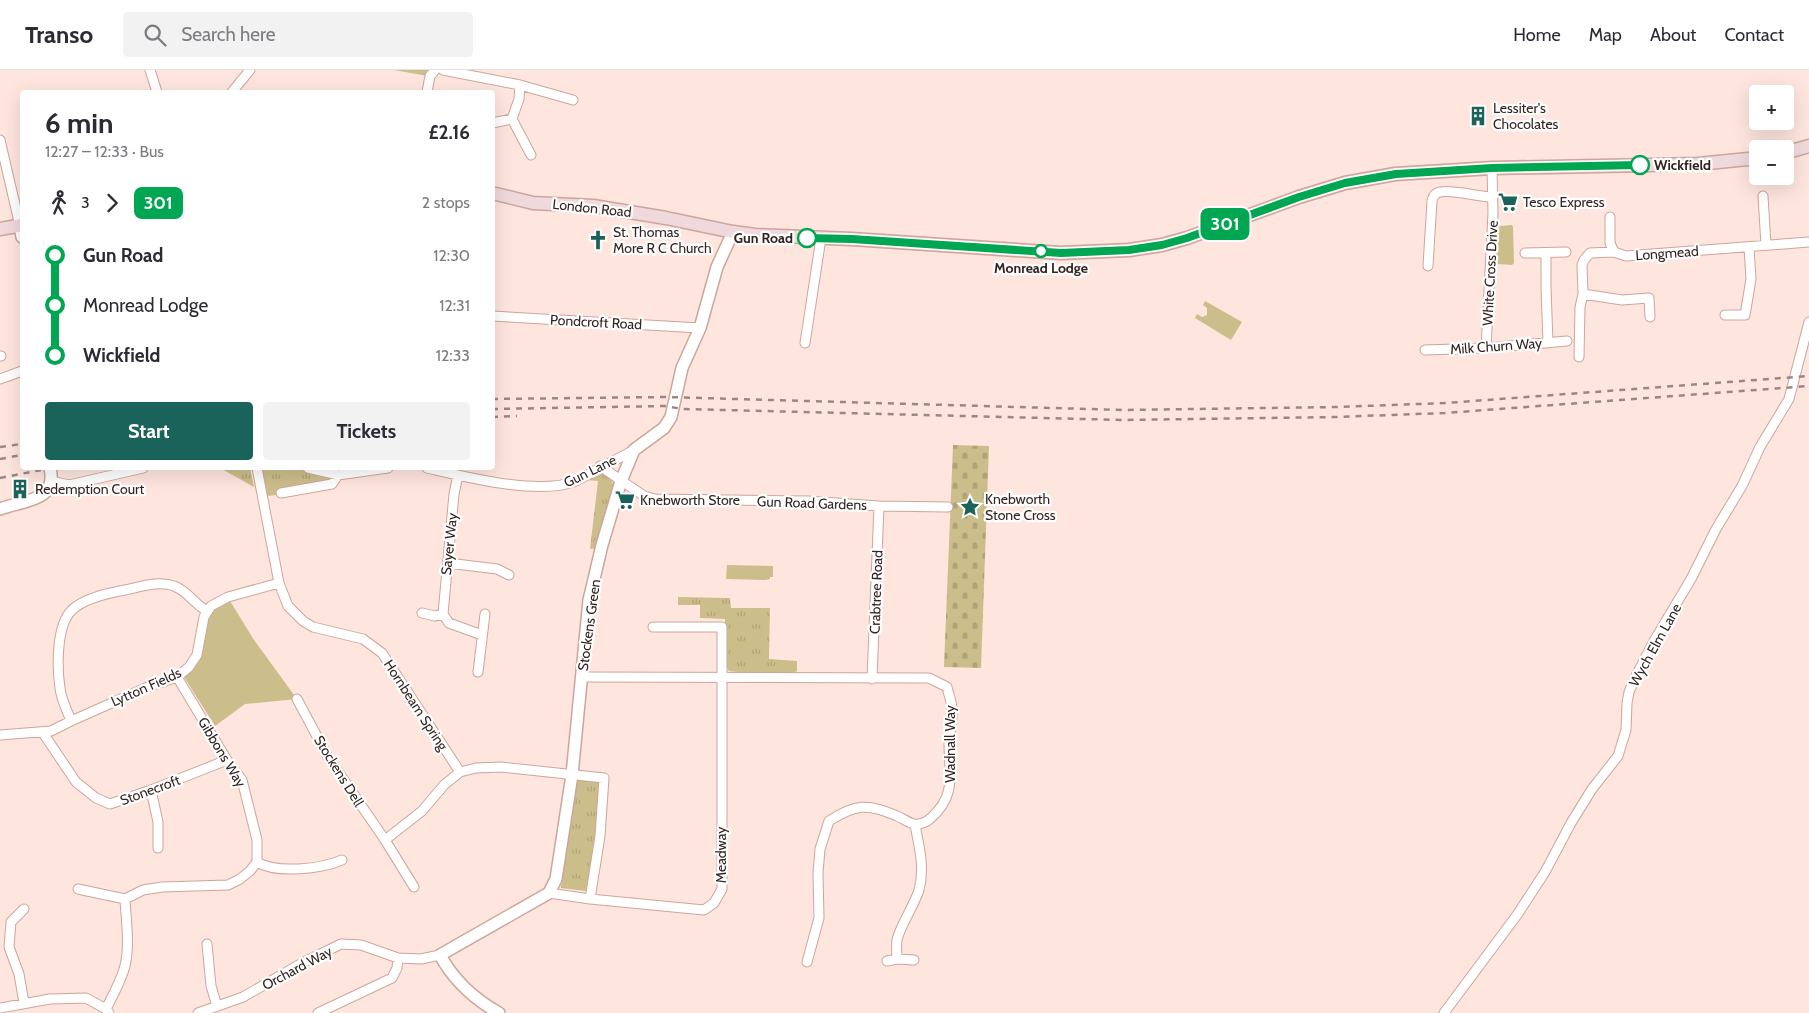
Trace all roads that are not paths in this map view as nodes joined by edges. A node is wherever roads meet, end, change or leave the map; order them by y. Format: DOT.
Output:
graph roads {
  1 [pos="150,70"];
  2 [pos="250,70"];
  3 [pos="435,70"];
  4 [pos="443,70"];
  5 [pos="520,86"];
  6 [pos="156,90"];
  7 [pos="234,90"];
  8 [pos="427,90"];
  9 [pos="573,100"];
  10 [pos="512,119"];
  11 [pos="495,122"];
  12 [pos="0,140"];
  13 [pos="1809,146"];
  14 [pos="1794,150"];
  15 [pos="531,155"];
  16 [pos="1749,159"];
  17 [pos="1492,168"];
  18 [pos="495,194"];
  19 [pos="1764,196"];
  20 [pos="1493,197"];
  21 [pos="1610,217"];
  22 [pos="20,222"];
  23 [pos="0,229"];
  24 [pos="20,230"];
  25 [pos="733,232"];
  26 [pos="821,238"];
  27 [pos="1809,242"];
  28 [pos="1766,245"];
  29 [pos="1749,247"];
  30 [pos="1566,252"];
  31 [pos="1614,252"];
  32 [pos="1525,253"];
  33 [pos="1546,253"];
  34 [pos="1428,266"];
  35 [pos="1583,294"];
  36 [pos="1725,315"];
  37 [pos="495,316"];
  38 [pos="1650,317"];
  39 [pos="1809,322"];
  40 [pos="700,328"];
  41 [pos="1567,342"];
  42 [pos="1548,343"];
  43 [pos="805,344"];
  44 [pos="1486,348"];
  45 [pos="1425,350"];
  46 [pos="1579,357"];
  47 [pos="20,372"];
  48 [pos="0,380"];
  49 [pos="634,450"];
  50 [pos="600,466"];
  51 [pos="50,470"];
  52 [pos="135,470"];
  53 [pos="257,470"];
  54 [pos="317,470"];
  55 [pos="374,470"];
  56 [pos="436,470"];
  57 [pos="338,475"];
  58 [pos="458,475"];
  59 [pos="51,481"];
  60 [pos="621,481"];
  61 [pos="281,493"];
  62 [pos="879,506"];
  63 [pos="948,507"];
  64 [pos="0,509"];
  65 [pos="448,564"];
  66 [pos="508,575"];
  67 [pos="279,583"];
  68 [pos="207,612"];
  69 [pos="422,613"];
  70 [pos="443,614"];
  71 [pos="485,614"];
  72 [pos="653,626"];
  73 [pos="482,635"];
  74 [pos="478,672"];
  75 [pos="177,676"];
  76 [pos="582,677"];
  77 [pos="721,677"];
  78 [pos="872,679"];
  79 [pos="297,699"];
  80 [pos="70,720"];
  81 [pos="43,733"];
  82 [pos="0,735"];
  83 [pos="227,760"];
  84 [pos="460,772"];
  85 [pos="572,775"];
  86 [pos="151,790"];
  87 [pos="915,825"];
  88 [pos="385,840"];
  89 [pos="158,848"];
  90 [pos="342,860"];
  91 [pos="257,862"];
  92 [pos="414,887"];
  93 [pos="78,889"];
  94 [pos="549,893"];
  95 [pos="125,899"];
  96 [pos="590,899"];
  97 [pos="24,910"];
  98 [pos="207,944"];
  99 [pos="440,955"];
  100 [pos="398,958"];
  101 [pos="897,959"];
  102 [pos="914,960"];
  103 [pos="887,961"];
  104 [pos="807,962"];
  105 [pos="24,1003"];
  106 [pos="217,1006"];
  107 [pos="0,1008"];
  108 [pos="107,1011"];
  109 [pos="198,1013"];
  110 [pos="318,1013"];
  111 [pos="499,1013"];
  112 [pos="1444,1013"];
  1 -- 6 [label="street"];
  2 -- 7 [label="street"];
  3 -- 8 [label="street"];
  4 -- 5 [label="street"];
  5 -- 9 [label="street"];
  5 -- 10 [label="street"];
  10 -- 11 [label="street"];
  10 -- 15 [label="street"];
  12 -- 22 [label="street"];
  13 -- 14 [label="main road"];
  16 -- 17 [label="main road, London Road"];
  17 -- 20 [label="street, White Cross Drive"];
  17 -- 26 [label="main road, London Road"];
  18 -- 25 [label="main road, London Road"];
  19 -- 28 [label="street"];
  20 -- 34 [label="street"];
  20 -- 44 [label="street, White Cross Drive"];
  21 -- 31 [label="street"];
  23 -- 24 [label="main road"];
  25 -- 26 [label="main road, London Road"];
  25 -- 40 [label="street"];
  26 -- 43 [label="street"];
  27 -- 28 [label="street, Longmead"];
  28 -- 29 [label="street, Longmead"];
  29 -- 31 [label="street, Longmead"];
  29 -- 36 [label="street"];
  30 -- 33 [label="street"];
  31 -- 35 [label="street, Longmead"];
  32 -- 33 [label="street"];
  33 -- 42 [label="street"];
  35 -- 38 [label="street"];
  35 -- 46 [label="street"];
  37 -- 40 [label="street, Pondcroft Road"];
  39 -- 112 [label="street, Wych Elm Lane"];
  40 -- 49 [label="street"];
  41 -- 42 [label="street, Milk Churn Way"];
  42 -- 44 [label="street, Milk Churn Way"];
  44 -- 45 [label="street, Milk Churn Way"];
  47 -- 48 [label="street"];
  49 -- 50 [label="street, Gun Lane"];
  49 -- 60 [label="street, Stockens Green"];
  50 -- 58 [label="street, Gun Lane"];
  50 -- 60 [label="street, Gun Road Gardens"];
  51 -- 59 [label="street"];
  52 -- 59 [label="street"];
  53 -- 67 [label="street, Hornbeam Spring"];
  54 -- 57 [label="street"];
  55 -- 57 [label="street"];
  56 -- 58 [label="street, Gun Lane"];
  57 -- 61 [label="street"];
  58 -- 65 [label="street, Sayer Way"];
  59 -- 64 [label="street"];
  60 -- 62 [label="street, Gun Road Gardens"];
  60 -- 76 [label="street, Stockens Green"];
  62 -- 63 [label="street, Gun Road Gardens"];
  62 -- 78 [label="street, Crabtree Road"];
  65 -- 66 [label="street"];
  65 -- 70 [label="street, Sayer Way"];
  67 -- 68 [label="street"];
  67 -- 84 [label="street, Hornbeam Spring"];
  68 -- 75 [label="street, Lytton Fields"];
  68 -- 80 [label="street"];
  69 -- 70 [label="street"];
  70 -- 73 [label="street"];
  71 -- 73 [label="street"];
  72 -- 77 [label="street, Meadway"];
  73 -- 74 [label="street"];
  75 -- 80 [label="street, Lytton Fields"];
  75 -- 83 [label="street, Gibbons Way"];
  76 -- 77 [label="street, Wadnall Way"];
  76 -- 85 [label="street, Stockens Green"];
  77 -- 78 [label="street, Wadnall Way"];
  77 -- 96 [label="street, Meadway"];
  78 -- 87 [label="street, Wadnall Way"];
  79 -- 88 [label="street, Stockens Dell"];
  80 -- 81 [label="street, Lytton Fields"];
  81 -- 82 [label="street, Lytton Fields"];
  81 -- 86 [label="street, Stonecroft"];
  83 -- 86 [label="street, Stonecroft"];
  83 -- 91 [label="street, Gibbons Way"];
  84 -- 85 [label="street"];
  84 -- 88 [label="street"];
  85 -- 94 [label="street, Stockens Green"];
  85 -- 96 [label="street"];
  86 -- 89 [label="street"];
  87 -- 101 [label="street"];
  87 -- 104 [label="street"];
  88 -- 92 [label="street, Stockens Dell"];
  90 -- 91 [label="street"];
  91 -- 95 [label="street"];
  93 -- 95 [label="street"];
  94 -- 96 [label="street, Meadway"];
  94 -- 99 [label="street"];
  95 -- 108 [label="street"];
  97 -- 105 [label="street"];
  98 -- 106 [label="street"];
  99 -- 100 [label="street, Orchard Way"];
  99 -- 111 [label="street"];
  100 -- 106 [label="street, Orchard Way"];
  100 -- 110 [label="street"];
  101 -- 102 [label="street"];
  101 -- 103 [label="street"];
  105 -- 107 [label="street"];
  105 -- 108 [label="street"];
  106 -- 109 [label="street, Orchard Way"];
}
